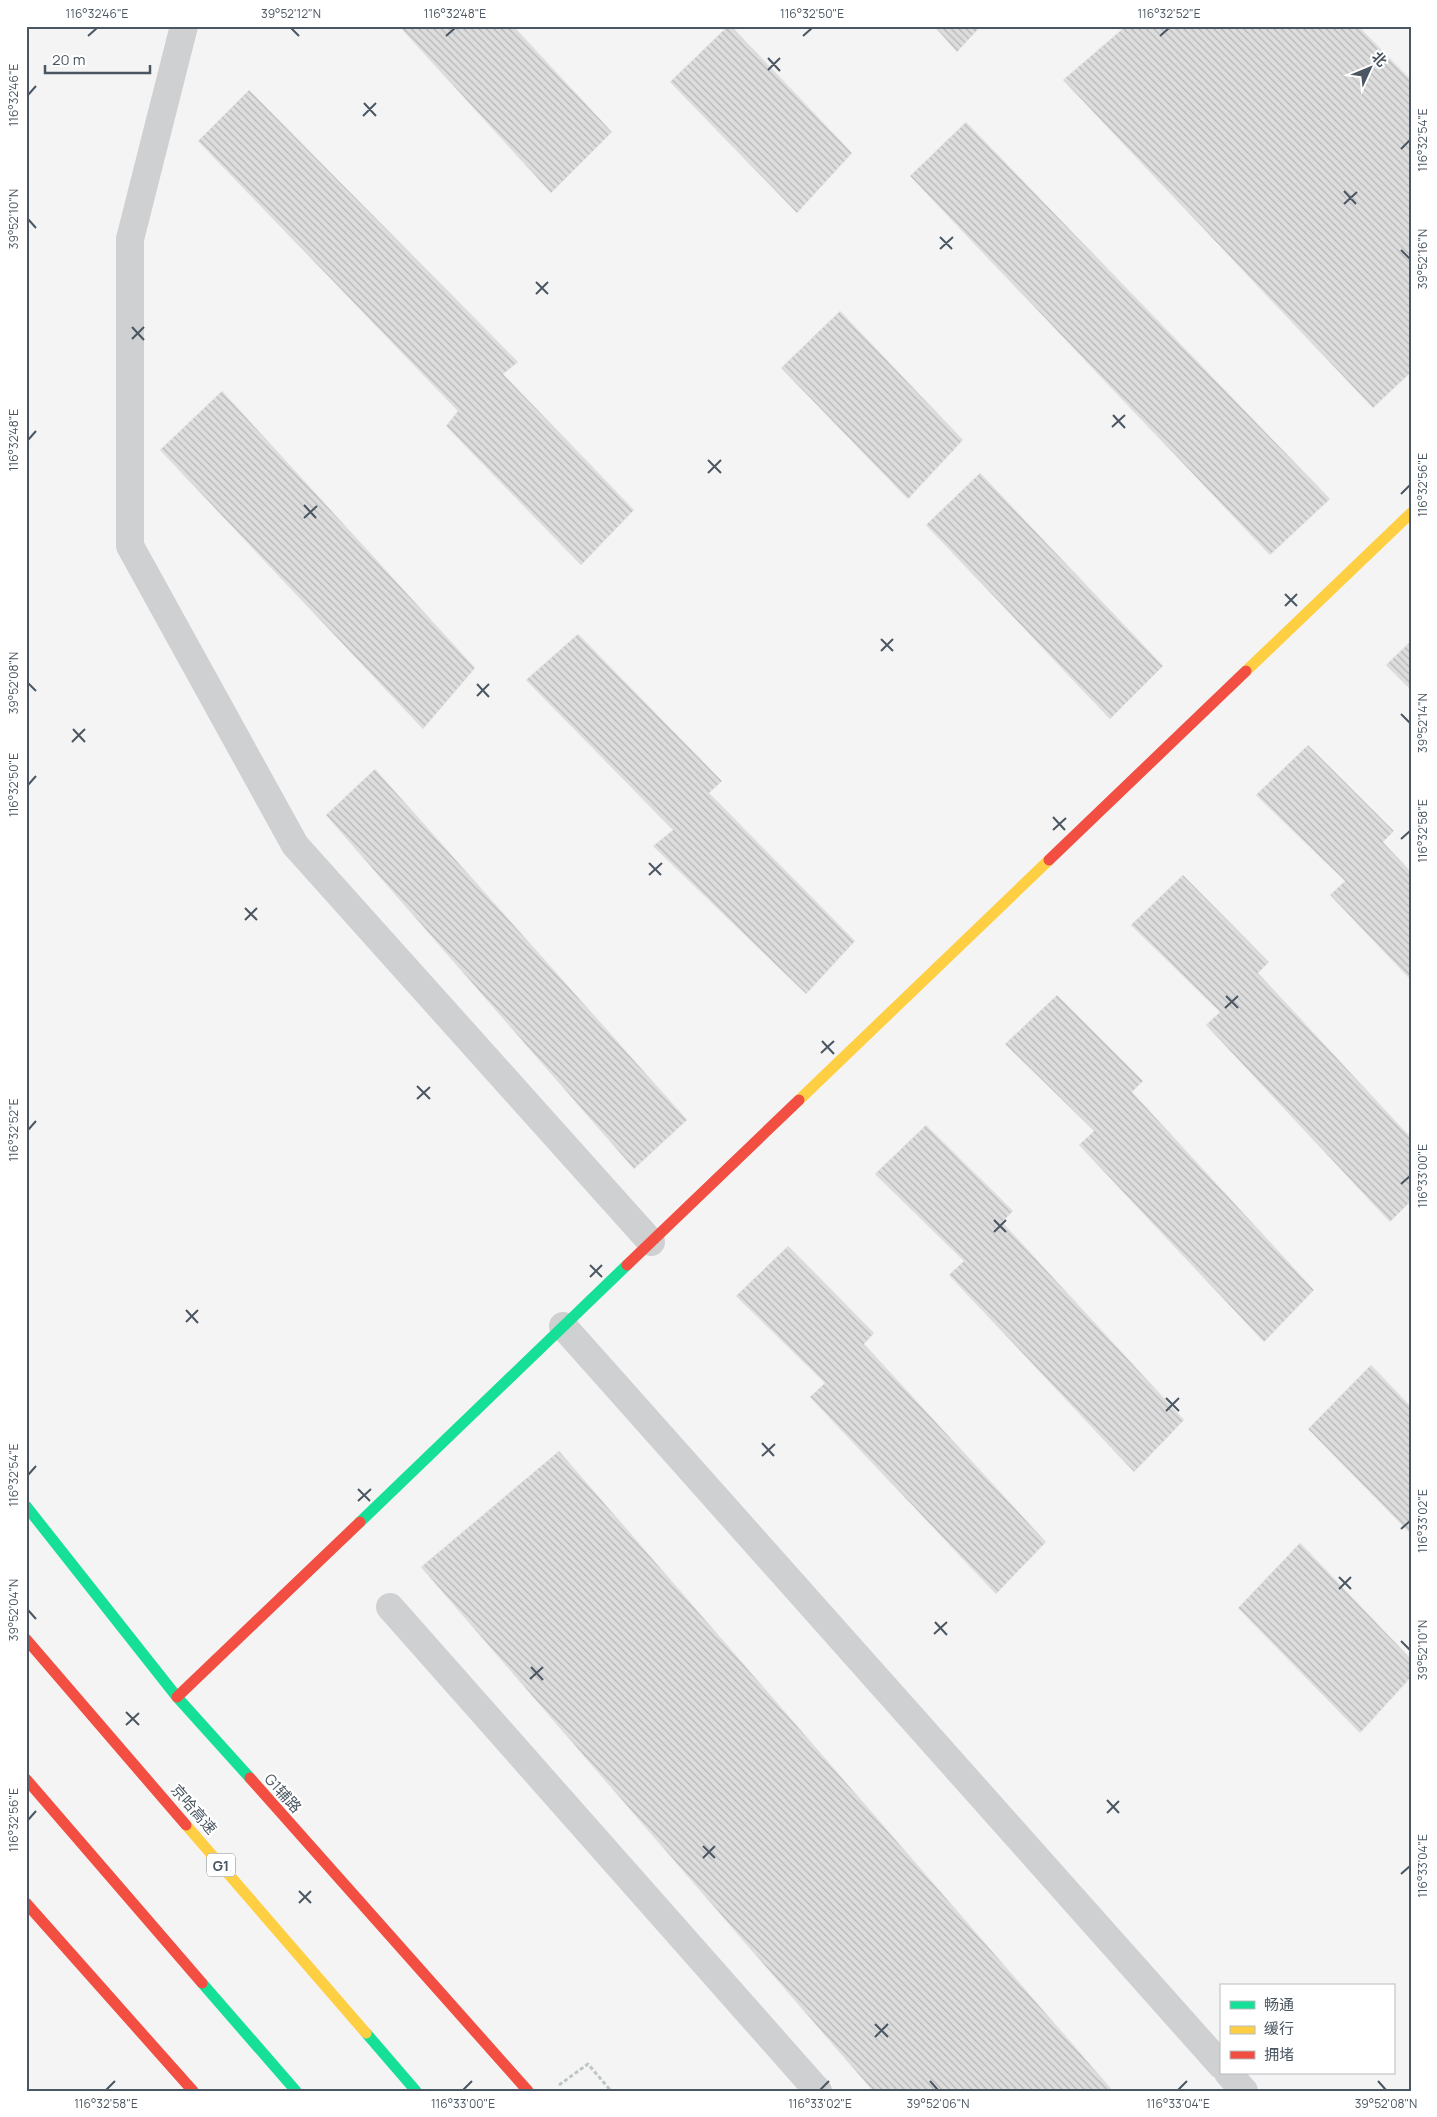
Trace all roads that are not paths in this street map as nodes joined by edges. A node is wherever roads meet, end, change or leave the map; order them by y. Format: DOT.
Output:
graph roads {
  1 [pos="184,26"];
  2 [pos="1411,513"];
  3 [pos="651,1242"];
  4 [pos="563,1326"];
  5 [pos="26,1506"];
  6 [pos="390,1608"];
  7 [pos="26,1635"];
  8 [pos="26,1639"];
  9 [pos="47,1663"];
  10 [pos="177,1697"];
  11 [pos="26,1779"];
  12 [pos="26,1903"];
  13 [pos="1220,2063"];
  14 [pos="1229,2074"];
  15 [pos="193,2091"];
  16 [pos="296,2091"];
  17 [pos="416,2091"];
  18 [pos="528,2091"];
  19 [pos="818,2091"];
  20 [pos="1244,2091"];
  1 -- 3 [label="street"];
  2 -- 3 [label="main road"];
  3 -- 4 [label="main road"];
  4 -- 10 [label="main road"];
  4 -- 13 [label="street"];
  5 -- 10 [label="main road, G1辅路"];
  6 -- 19 [label="street"];
  7 -- 9 [label="main road"];
  8 -- 9 [label="main road, 京哈高速 / G1"];
  9 -- 17 [label="main road, 京哈高速 / G1"];
  10 -- 18 [label="main road, G1辅路"];
  11 -- 16 [label="main road"];
  12 -- 15 [label="main road"];
  14 -- 20 [label="street"];
}
